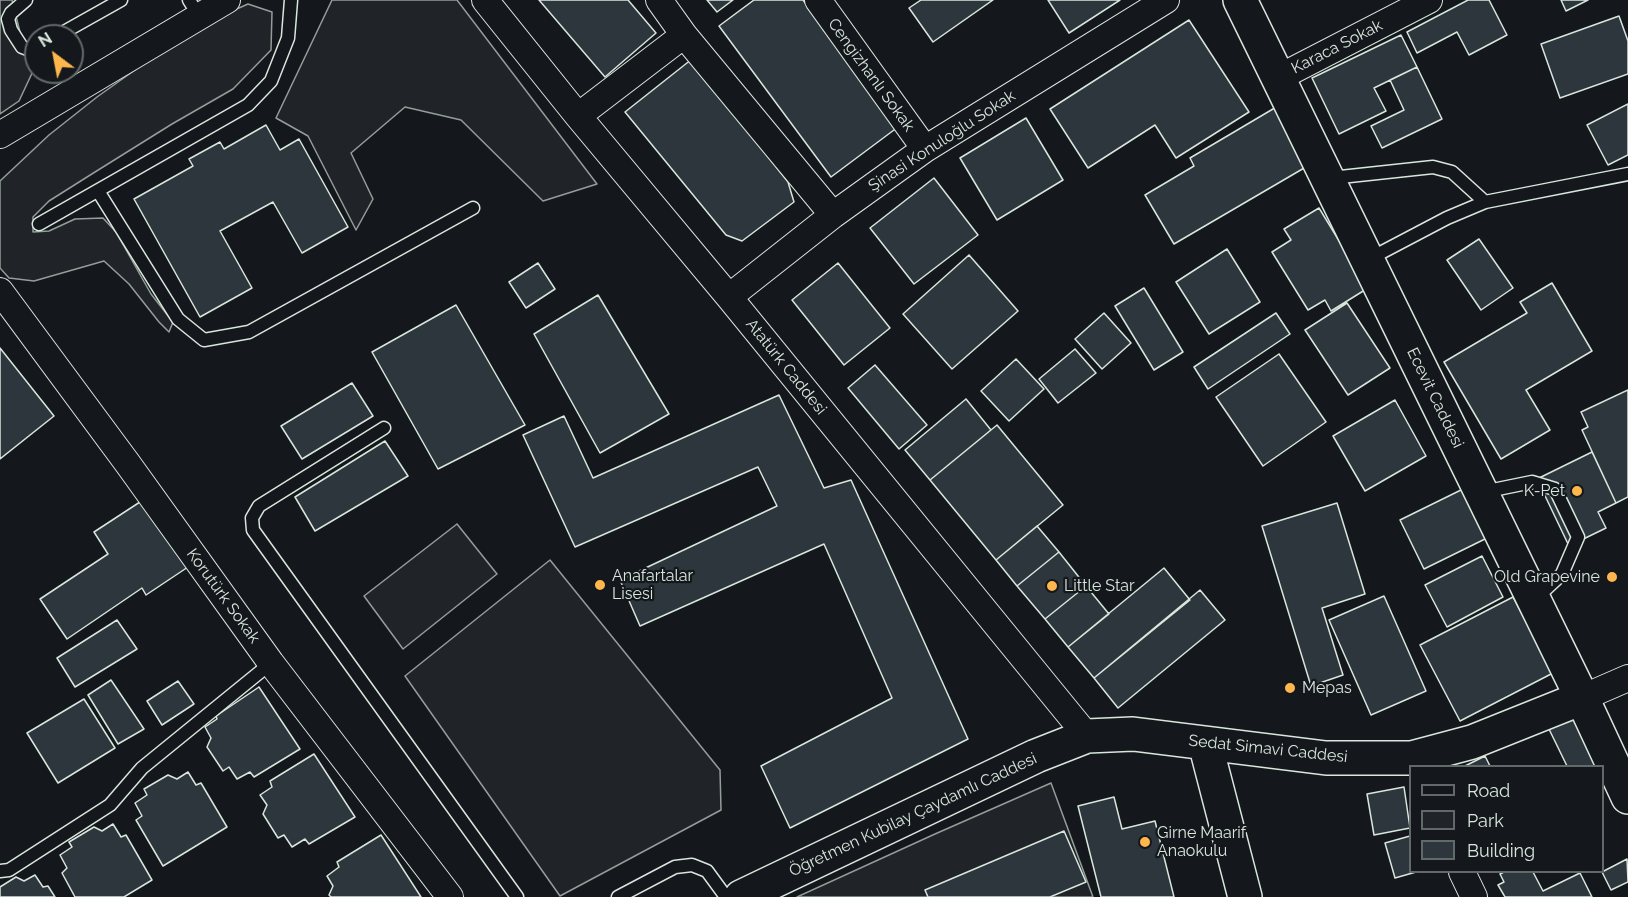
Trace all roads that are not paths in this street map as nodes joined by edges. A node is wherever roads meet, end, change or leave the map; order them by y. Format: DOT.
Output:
graph roads {
  1 [pos="26,0"];
  2 [pos="121,0"];
  3 [pos="227,0"];
  4 [pos="291,0"];
  5 [pos="485,0"];
  6 [pos="659,0"];
  7 [pos="818,0"];
  8 [pos="1166,0"];
  9 [pos="1240,0"];
  10 [pos="1429,0"];
  11 [pos="194,8"];
  12 [pos="78,24"];
  13 [pos="684,35"];
  14 [pos="24,48"];
  15 [pos="1278,78"];
  16 [pos="578,116"];
  17 [pos="0,135"];
  18 [pos="925,149"];
  19 [pos="1628,174"];
  20 [pos="1327,178"];
  21 [pos="98,190"];
  22 [pos="1485,202"];
  23 [pos="473,208"];
  24 [pos="833,214"];
  25 [pos="39,224"];
  26 [pos="1367,260"];
  27 [pos="0,291"];
  28 [pos="729,297"];
  29 [pos="384,428"];
  30 [pos="1481,492"];
  31 [pos="1534,600"];
  32 [pos="271,663"];
  33 [pos="1628,678"];
  34 [pos="1582,698"];
  35 [pos="1087,736"];
  36 [pos="1205,742"];
  37 [pos="1414,762"];
  38 [pos="1628,797"];
  39 [pos="0,871"];
  40 [pos="1462,873"];
  41 [pos="450,897"];
  42 [pos="517,897"];
  43 [pos="618,897"];
  44 [pos="726,897"];
  45 [pos="741,897"];
  46 [pos="1245,897"];
  47 [pos="1474,897"];
  1 -- 14 [label="lane"];
  2 -- 12 [label="lane"];
  3 -- 11 [label="street"];
  4 -- 21 [label="lane"];
  5 -- 16 [label="street, Atatürk Caddesi"];
  6 -- 13 [label="street"];
  7 -- 18 [label="street, Cengizhanlı Sokak"];
  8 -- 18 [label="street, Şinasi Konuloğlu Sokak"];
  9 -- 15 [label="street, Ecevit Caddesi"];
  10 -- 15 [label="street, Karaca Sokak"];
  11 -- 17 [label="street"];
  13 -- 16 [label="street"];
  13 -- 24 [label="street"];
  15 -- 20 [label="street, Ecevit Caddesi"];
  16 -- 28 [label="street, Atatürk Caddesi"];
  18 -- 24 [label="street, Şinasi Konuloğlu Sokak"];
  19 -- 22 [label="lane"];
  20 -- 22 [label="lane"];
  20 -- 26 [label="street, Ecevit Caddesi"];
  21 -- 23 [label="lane"];
  21 -- 25 [label="lane"];
  22 -- 26 [label="lane"];
  24 -- 28 [label="street, Şinasi Konuloğlu Sokak"];
  26 -- 30 [label="street, Ecevit Caddesi"];
  27 -- 32 [label="street, Korutürk Sokak"];
  28 -- 35 [label="street, Atatürk Caddesi"];
  29 -- 42 [label="lane"];
  30 -- 31 [label="street, Ecevit Caddesi"];
  30 -- 31 [label="lane"];
  31 -- 34 [label="street, Ecevit Caddesi"];
  32 -- 39 [label="lane"];
  32 -- 41 [label="street, Korutürk Sokak"];
  33 -- 34 [label="street"];
  34 -- 37 [label="street, Sedat Simavi Caddesi"];
  34 -- 38 [label="street, Ecevit Caddesi"];
  35 -- 36 [label="street, Sedat Simavi Caddesi"];
  35 -- 45 [label="street, Öğretmen Kubilay Çaydamlı Caddesi"];
  36 -- 37 [label="street, Sedat Simavi Caddesi"];
  36 -- 46 [label="street"];
  40 -- 47 [label="street"];
  43 -- 44 [label="lane"];
}
